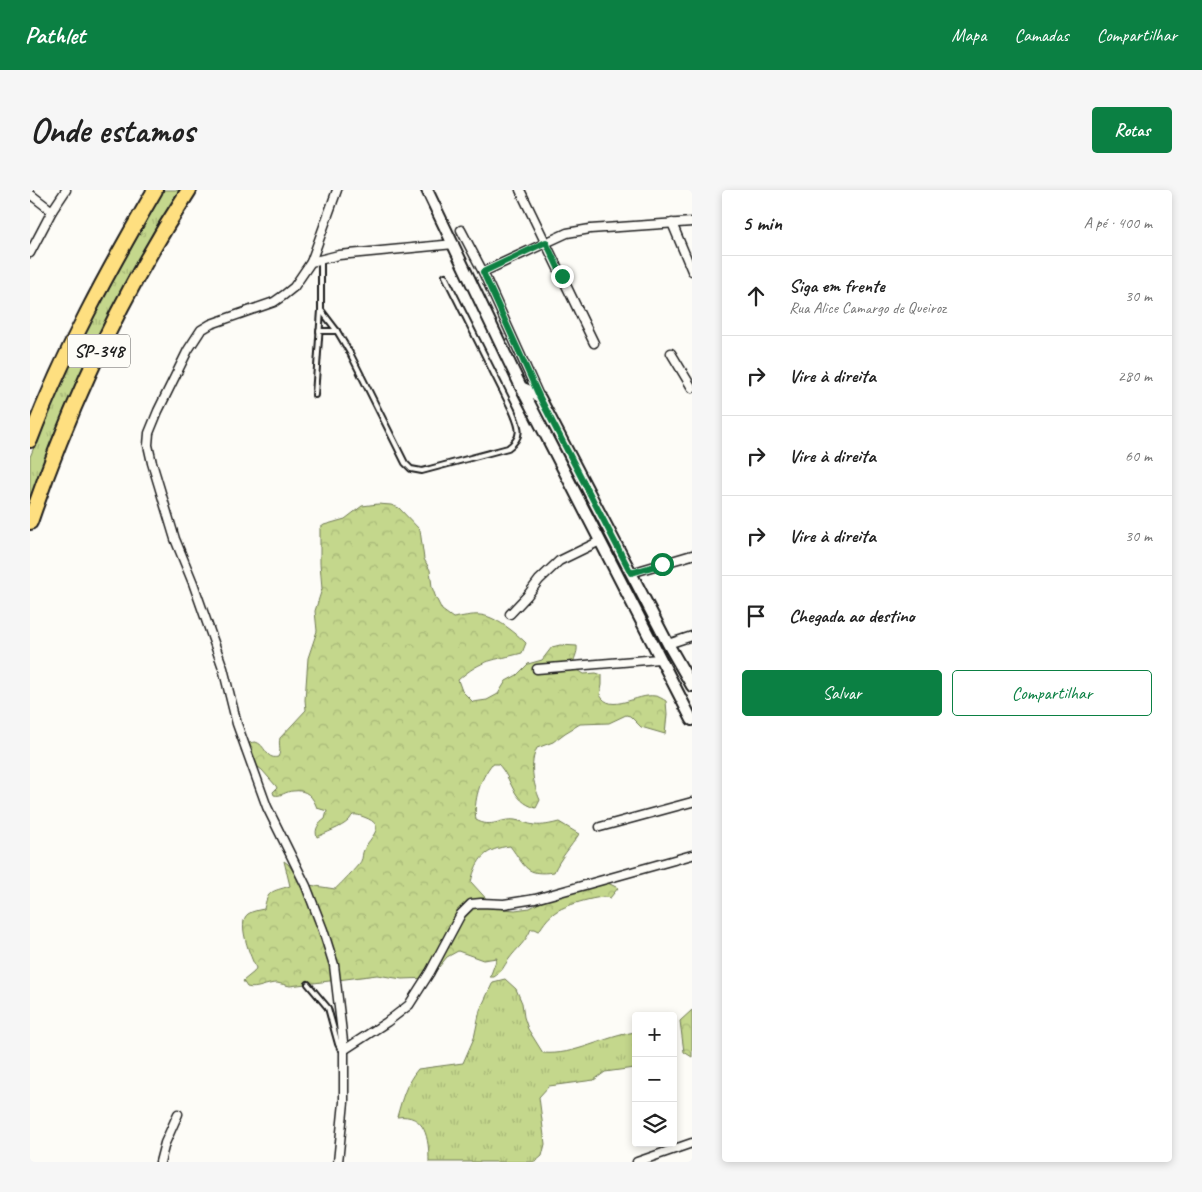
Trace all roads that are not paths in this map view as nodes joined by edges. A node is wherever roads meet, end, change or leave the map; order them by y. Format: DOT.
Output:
graph roads {
  1 [pos="66,190"];
  2 [pos="155,190"];
  3 [pos="197,190"];
  4 [pos="337,190"];
  5 [pos="426,190"];
  6 [pos="520,190"];
  7 [pos="186,193"];
  8 [pos="30,194"];
  9 [pos="52,211"];
  10 [pos="692,222"];
  11 [pos="672,223"];
  12 [pos="462,230"];
  13 [pos="546,242"];
  14 [pos="454,244"];
  15 [pos="30,253"];
  16 [pos="321,259"];
  17 [pos="311,262"];
  18 [pos="692,271"];
  19 [pos="483,272"];
  20 [pos="445,276"];
  21 [pos="321,310"];
  22 [pos="319,331"];
  23 [pos="337,331"];
  24 [pos="594,343"];
  25 [pos="671,353"];
  26 [pos="521,387"];
  27 [pos="692,388"];
  28 [pos="315,395"];
  29 [pos="528,401"];
  30 [pos="542,402"];
  31 [pos="30,440"];
  32 [pos="30,522"];
  33 [pos="600,541"];
  34 [pos="692,555"];
  35 [pos="631,573"];
  36 [pos="510,614"];
  37 [pos="692,636"];
  38 [pos="668,644"];
  39 [pos="659,659"];
  40 [pos="537,669"];
  41 [pos="692,686"];
  42 [pos="692,720"];
  43 [pos="692,802"];
  44 [pos="600,827"];
  45 [pos="692,855"];
  46 [pos="308,984"];
  47 [pos="344,1050"];
  48 [pos="178,1114"];
  49 [pos="692,1143"];
  50 [pos="160,1162"];
  51 [pos="338,1162"];
  52 [pos="637,1162"];
  1 -- 9 [label="street"];
  2 -- 31 [label="highway, SP-348"];
  3 -- 7 [label="highway"];
  4 -- 17 [label="street"];
  5 -- 14 [label="street"];
  6 -- 13 [label="street"];
  7 -- 32 [label="highway, SP-348"];
  8 -- 9 [label="street"];
  9 -- 15 [label="street"];
  10 -- 11 [label="street"];
  11 -- 13 [label="street"];
  11 -- 18 [label="street"];
  12 -- 19 [label="street"];
  13 -- 19 [label="street"];
  13 -- 24 [label="street"];
  14 -- 16 [label="street"];
  14 -- 26 [label="street"];
  16 -- 17 [label="street"];
  16 -- 21 [label="lane"];
  17 -- 47 [label="street"];
  19 -- 30 [label="street"];
  20 -- 23 [label="lane"];
  21 -- 22 [label="lane"];
  21 -- 23 [label="lane"];
  22 -- 23 [label="lane"];
  22 -- 28 [label="lane"];
  25 -- 27 [label="street"];
  26 -- 29 [label="street"];
  26 -- 30 [label="street"];
  29 -- 30 [label="street"];
  29 -- 33 [label="street"];
  30 -- 35 [label="street"];
  33 -- 36 [label="street"];
  33 -- 39 [label="street"];
  34 -- 35 [label="street"];
  35 -- 38 [label="street"];
  37 -- 38 [label="street"];
  38 -- 41 [label="street"];
  39 -- 40 [label="street"];
  39 -- 42 [label="street"];
  43 -- 44 [label="street"];
  45 -- 47 [label="street"];
  46 -- 47 [label="lane"];
  47 -- 51 [label="street"];
  48 -- 50 [label="street"];
  49 -- 52 [label="street"];
}
